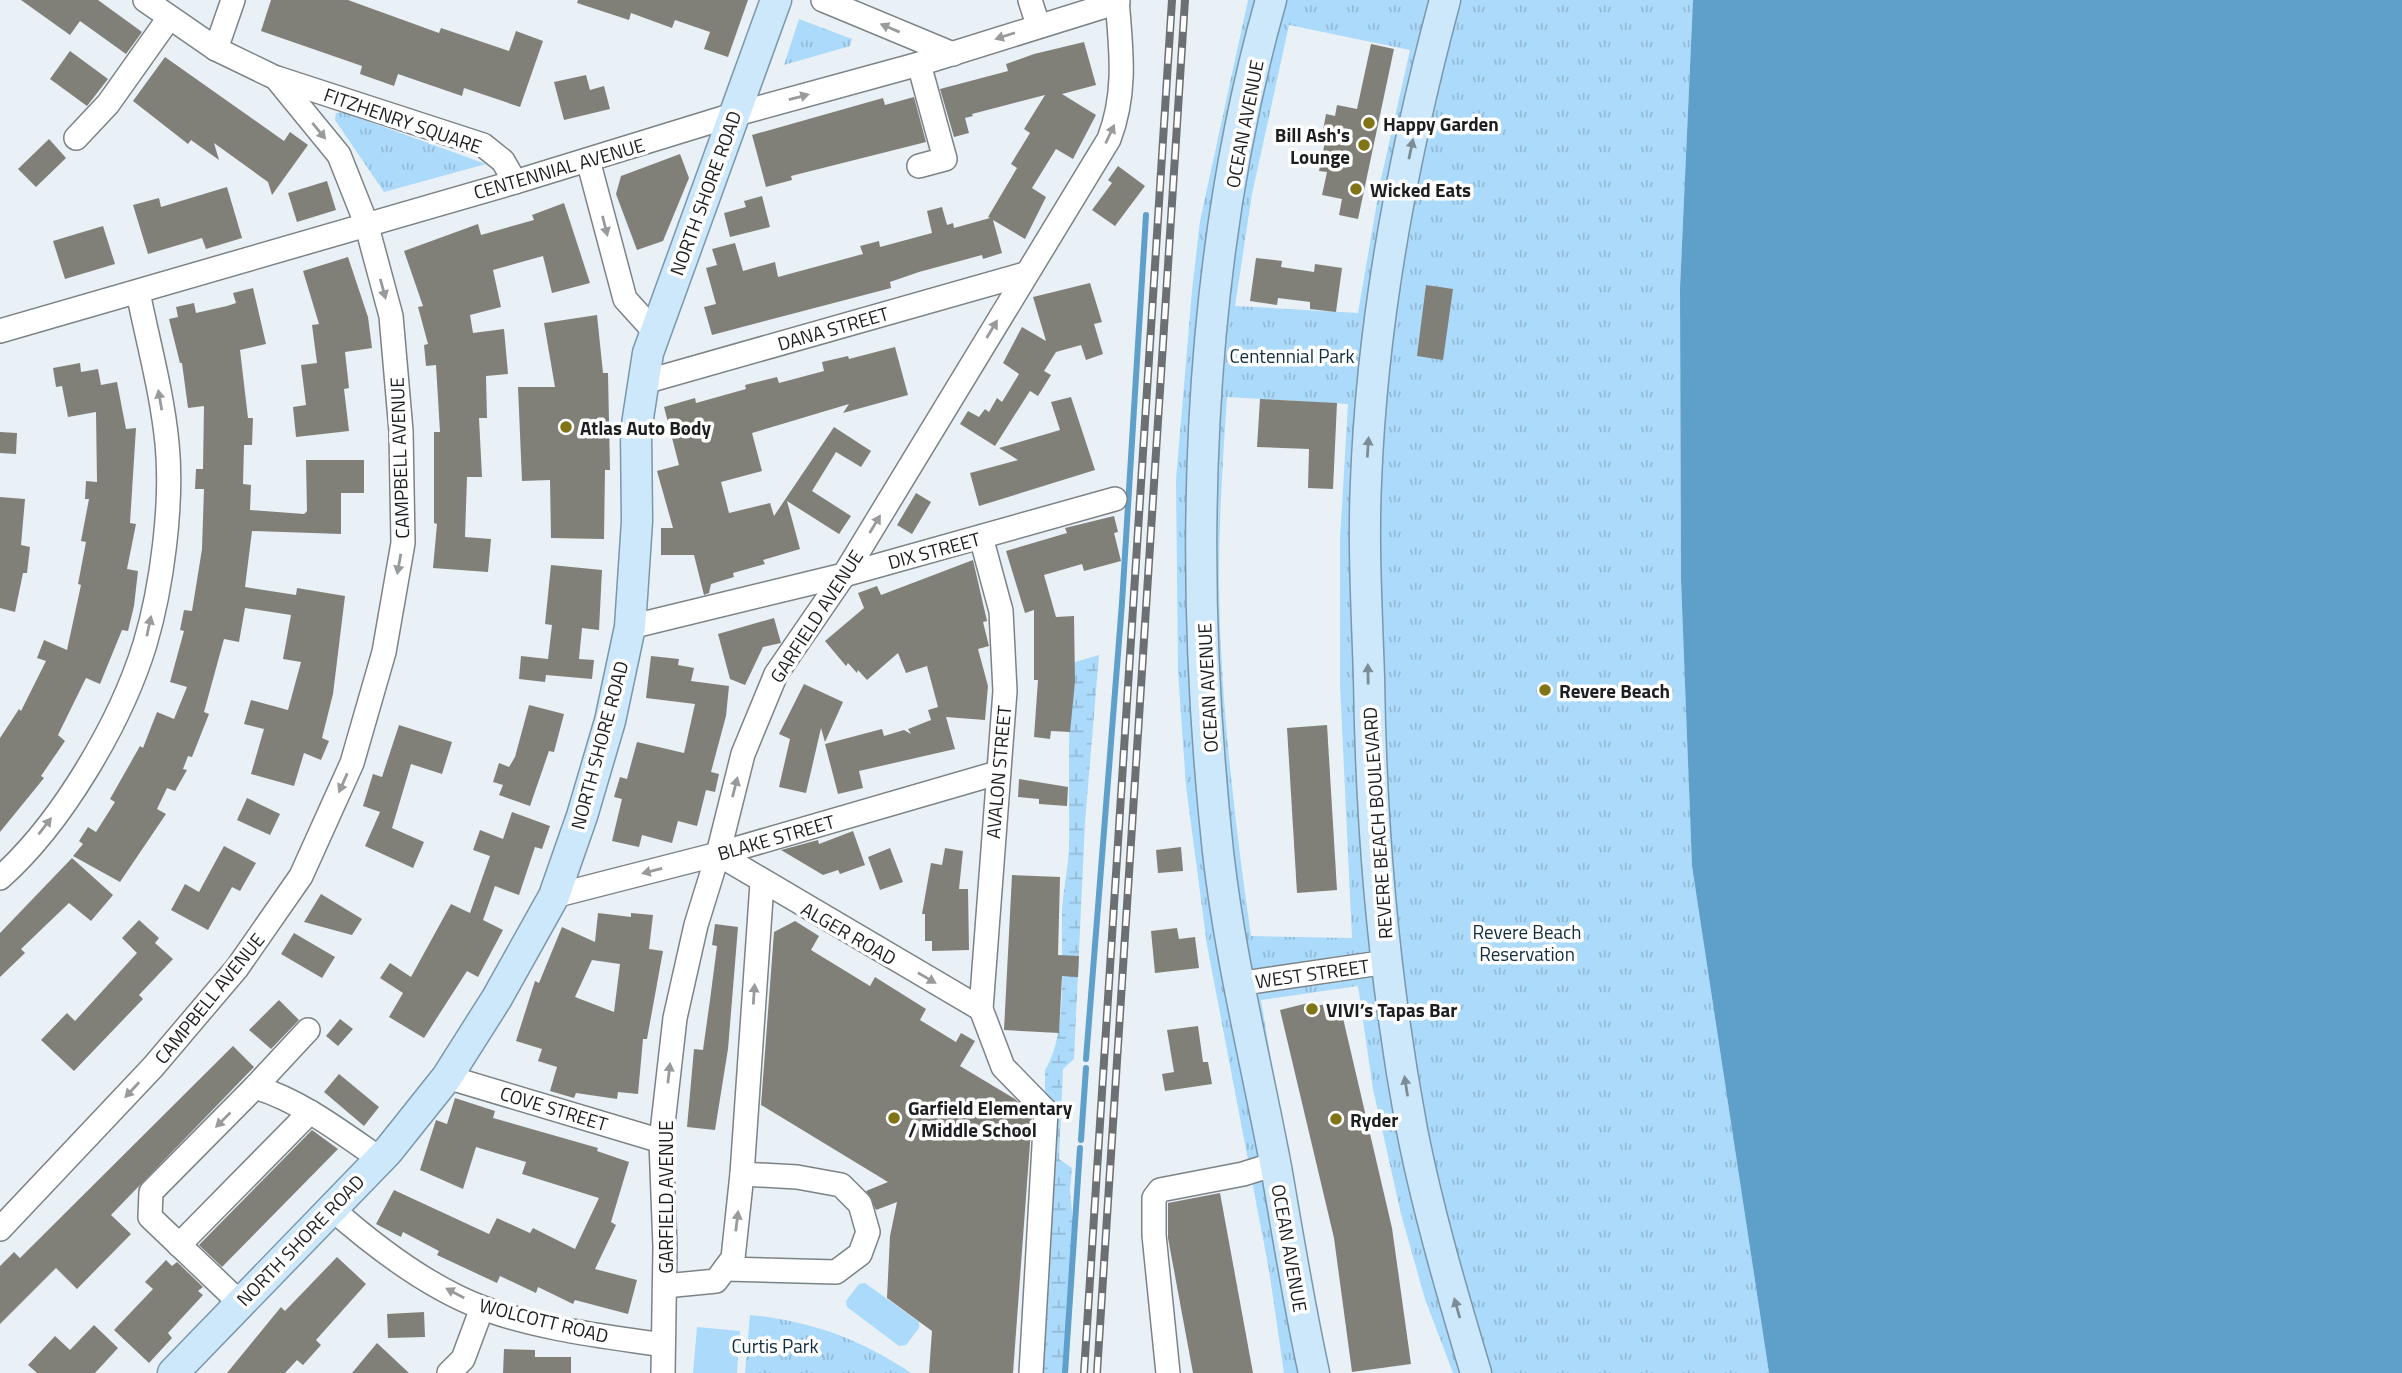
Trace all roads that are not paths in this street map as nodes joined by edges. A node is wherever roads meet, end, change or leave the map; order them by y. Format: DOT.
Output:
graph roads {
  1 [pos="145,0"];
  2 [pos="233,0"];
  3 [pos="776,0"];
  4 [pos="823,0"];
  5 [pos="1030,0"];
  6 [pos="1270,0"];
  7 [pos="1445,0"];
  8 [pos="1117,1"];
  9 [pos="1060,9"];
  10 [pos="169,18"];
  11 [pos="1038,25"];
  12 [pos="216,48"];
  13 [pos="953,54"];
  14 [pos="919,64"];
  15 [pos="276,78"];
  16 [pos="733,116"];
  17 [pos="76,138"];
  18 [pos="588,160"];
  19 [pos="919,166"];
  20 [pos="515,182"];
  21 [pos="366,223"];
  22 [pos="1025,274"];
  23 [pos="138,292"];
  24 [pos="0,331"];
  25 [pos="654,331"];
  26 [pos="641,383"];
  27 [pos="1115,499"];
  28 [pos="981,537"];
  29 [pos="844,575"];
  30 [pos="629,627"];
  31 [pos="997,773"];
  32 [pos="718,854"];
  33 [pos="0,878"];
  34 [pos="762,883"];
  35 [pos="554,896"];
  36 [pos="1387,962"];
  37 [pos="1237,984"];
  38 [pos="981,1009"];
  39 [pos="308,1030"];
  40 [pos="447,1077"];
  41 [pos="255,1087"];
  42 [pos="310,1112"];
  43 [pos="661,1141"];
  44 [pos="380,1159"];
  45 [pos="1275,1164"];
  46 [pos="742,1174"];
  47 [pos="330,1207"];
  48 [pos="0,1229"];
  49 [pos="179,1245"];
  50 [pos="725,1269"];
  51 [pos="665,1286"];
  52 [pos="239,1303"];
  53 [pos="482,1308"];
  54 [pos="662,1345"];
  55 [pos="460,1368"];
  56 [pos="173,1373"];
  57 [pos="663,1373"];
  58 [pos="1031,1373"];
  59 [pos="1167,1373"];
  60 [pos="1314,1373"];
  61 [pos="1476,1373"];
  1 -- 10 [label="street, CAMPBELL AVENUE"];
  2 -- 12 [label="street"];
  3 -- 16 [label="main road, NORTH SHORE ROAD"];
  13 -- 4 [label="street, one-way"];
  5 -- 11 [label="street"];
  6 -- 37 [label="main road, OCEAN AVENUE"];
  36 -- 7 [label="main road, REVERE BEACH BOULEVARD, one-way"];
  8 -- 9 [label="street, CENTENNIAL AVENUE"];
  22 -- 8 [label="street, GARFIELD AVENUE, one-way"];
  9 -- 11 [label="street, CENTENNIAL AVENUE"];
  10 -- 12 [label="street, CAMPBELL AVENUE"];
  10 -- 17 [label="street"];
  11 -- 13 [label="street, CENTENNIAL AVENUE, one-way"];
  12 -- 15 [label="street, CAMPBELL AVENUE"];
  13 -- 14 [label="street, CENTENNIAL AVENUE"];
  16 -- 14 [label="street, CENTENNIAL AVENUE, one-way"];
  14 -- 19 [label="street"];
  15 -- 20 [label="street, FITZHENRY SQUARE"];
  15 -- 21 [label="street, CAMPBELL AVENUE, one-way"];
  16 -- 18 [label="street, CENTENNIAL AVENUE"];
  16 -- 25 [label="main road, NORTH SHORE ROAD"];
  18 -- 20 [label="street, CENTENNIAL AVENUE"];
  18 -- 25 [label="street, one-way"];
  20 -- 21 [label="street, CENTENNIAL AVENUE"];
  21 -- 23 [label="street, CENTENNIAL AVENUE"];
  21 -- 48 [label="street, CAMPBELL AVENUE, one-way"];
  22 -- 26 [label="street, DANA STREET"];
  29 -- 22 [label="street, GARFIELD AVENUE, one-way"];
  23 -- 24 [label="street, CENTENNIAL AVENUE"];
  33 -- 23 [label="street, one-way"];
  25 -- 26 [label="main road, NORTH SHORE ROAD"];
  26 -- 30 [label="main road, NORTH SHORE ROAD"];
  27 -- 28 [label="street, DIX STREET"];
  28 -- 29 [label="street, DIX STREET"];
  28 -- 31 [label="street, AVALON STREET"];
  29 -- 30 [label="street, DIX STREET"];
  32 -- 29 [label="street, GARFIELD AVENUE, one-way"];
  30 -- 35 [label="main road, NORTH SHORE ROAD"];
  31 -- 32 [label="street, BLAKE STREET"];
  31 -- 38 [label="street, AVALON STREET"];
  32 -- 34 [label="street, ALGER ROAD"];
  32 -- 35 [label="street, BLAKE STREET, one-way"];
  43 -- 32 [label="street, GARFIELD AVENUE, one-way"];
  34 -- 38 [label="street, ALGER ROAD, one-way"];
  46 -- 34 [label="street, one-way"];
  35 -- 40 [label="main road, NORTH SHORE ROAD"];
  36 -- 37 [label="street, WEST STREET"];
  61 -- 36 [label="main road, REVERE BEACH BOULEVARD, one-way"];
  37 -- 45 [label="main road, OCEAN AVENUE"];
  38 -- 58 [label="street"];
  39 -- 41 [label="street"];
  40 -- 43 [label="street, COVE STREET"];
  40 -- 44 [label="main road, NORTH SHORE ROAD"];
  41 -- 42 [label="street"];
  41 -- 49 [label="street, one-way"];
  42 -- 44 [label="street"];
  42 -- 49 [label="street"];
  43 -- 51 [label="street, GARFIELD AVENUE"];
  44 -- 47 [label="main road, NORTH SHORE ROAD"];
  45 -- 59 [label="street"];
  45 -- 60 [label="main road, OCEAN AVENUE"];
  50 -- 46 [label="street, one-way"];
  46 -- 50 [label="street"];
  47 -- 52 [label="main road, NORTH SHORE ROAD"];
  53 -- 47 [label="street, WOLCOTT ROAD, one-way"];
  49 -- 52 [label="street"];
  50 -- 51 [label="street"];
  51 -- 54 [label="street, GARFIELD AVENUE"];
  52 -- 56 [label="main road, NORTH SHORE ROAD"];
  53 -- 54 [label="street, WOLCOTT ROAD"];
  53 -- 55 [label="street"];
  54 -- 57 [label="street, GARFIELD AVENUE"];
}
